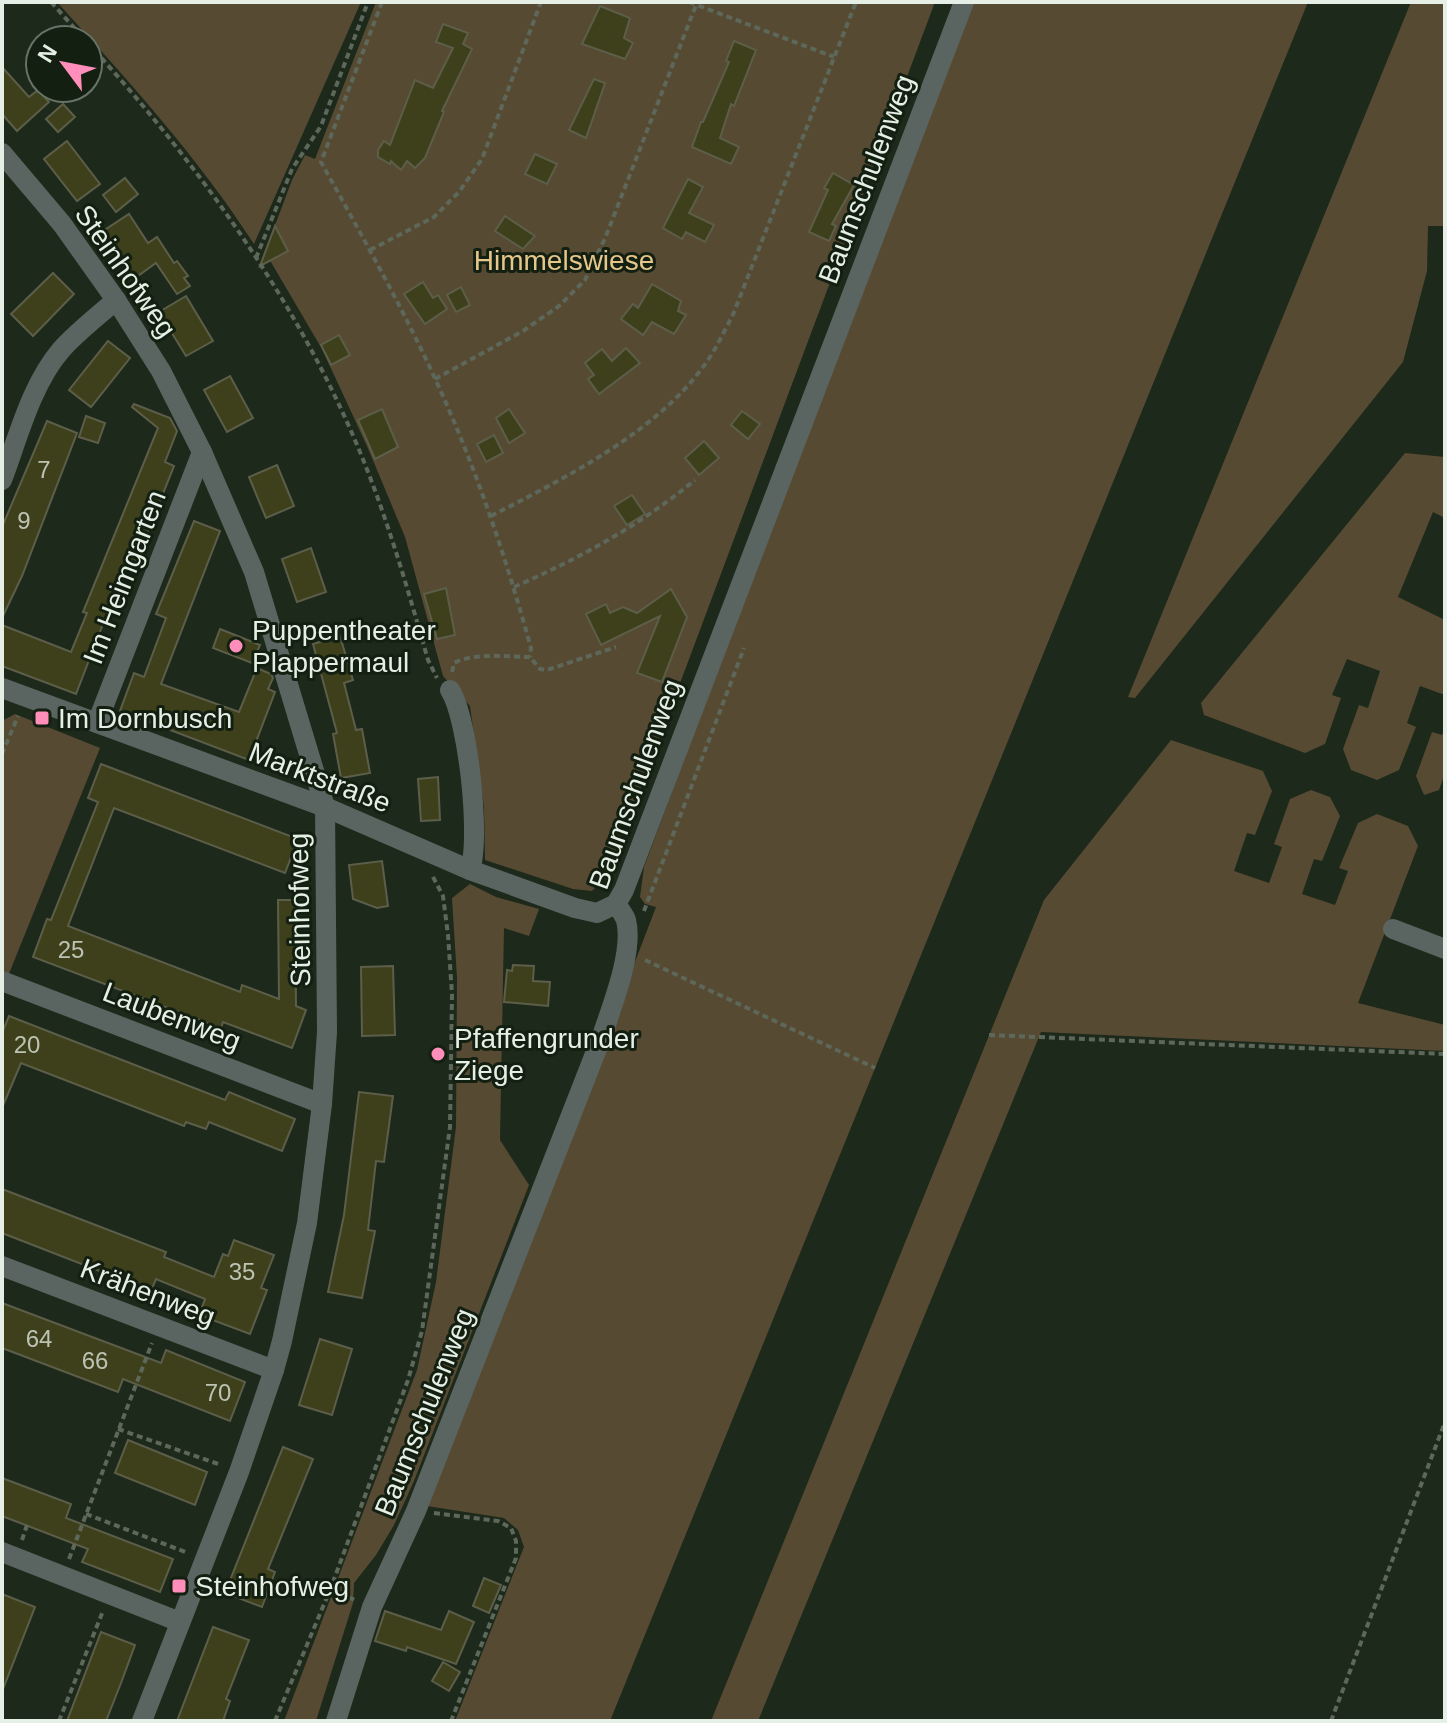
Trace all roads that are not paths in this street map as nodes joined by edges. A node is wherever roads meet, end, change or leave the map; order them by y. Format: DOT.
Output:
graph roads {
  1 [pos="964,2"];
  2 [pos="2,153"];
  3 [pos="116,300"];
  4 [pos="202,452"];
  5 [pos="2,480"];
  6 [pos="2,688"];
  7 [pos="450,690"];
  8 [pos="97,723"];
  9 [pos="325,807"];
  10 [pos="470,870"];
  11 [pos="616,904"];
  12 [pos="1393,929"];
  13 [pos="1445,949"];
  14 [pos="2,981"];
  15 [pos="322,1104"];
  16 [pos="2,1266"];
  17 [pos="274,1370"];
  18 [pos="2,1552"];
  19 [pos="180,1622"];
  20 [pos="142,1721"];
  21 [pos="336,1721"];
  1 -- 11 [label="street, Baumschulenweg"];
  2 -- 3 [label="street, Steinhofweg"];
  3 -- 4 [label="street, Steinhofweg"];
  3 -- 5 [label="street"];
  4 -- 8 [label="street, Im Heimgarten"];
  4 -- 9 [label="street, Steinhofweg"];
  6 -- 8 [label="street, Marktstraße"];
  7 -- 10 [label="street"];
  8 -- 9 [label="street, Marktstraße"];
  9 -- 10 [label="street, Marktstraße"];
  9 -- 15 [label="street, Steinhofweg"];
  10 -- 11 [label="street, Marktstraße"];
  11 -- 21 [label="street, Baumschulenweg"];
  12 -- 13 [label="street"];
  14 -- 15 [label="street, Laubenweg"];
  15 -- 17 [label="street, Steinhofweg"];
  16 -- 17 [label="street, Krähenweg"];
  17 -- 19 [label="street, Steinhofweg"];
  18 -- 19 [label="street"];
  19 -- 20 [label="street, Steinhofweg"];
}
